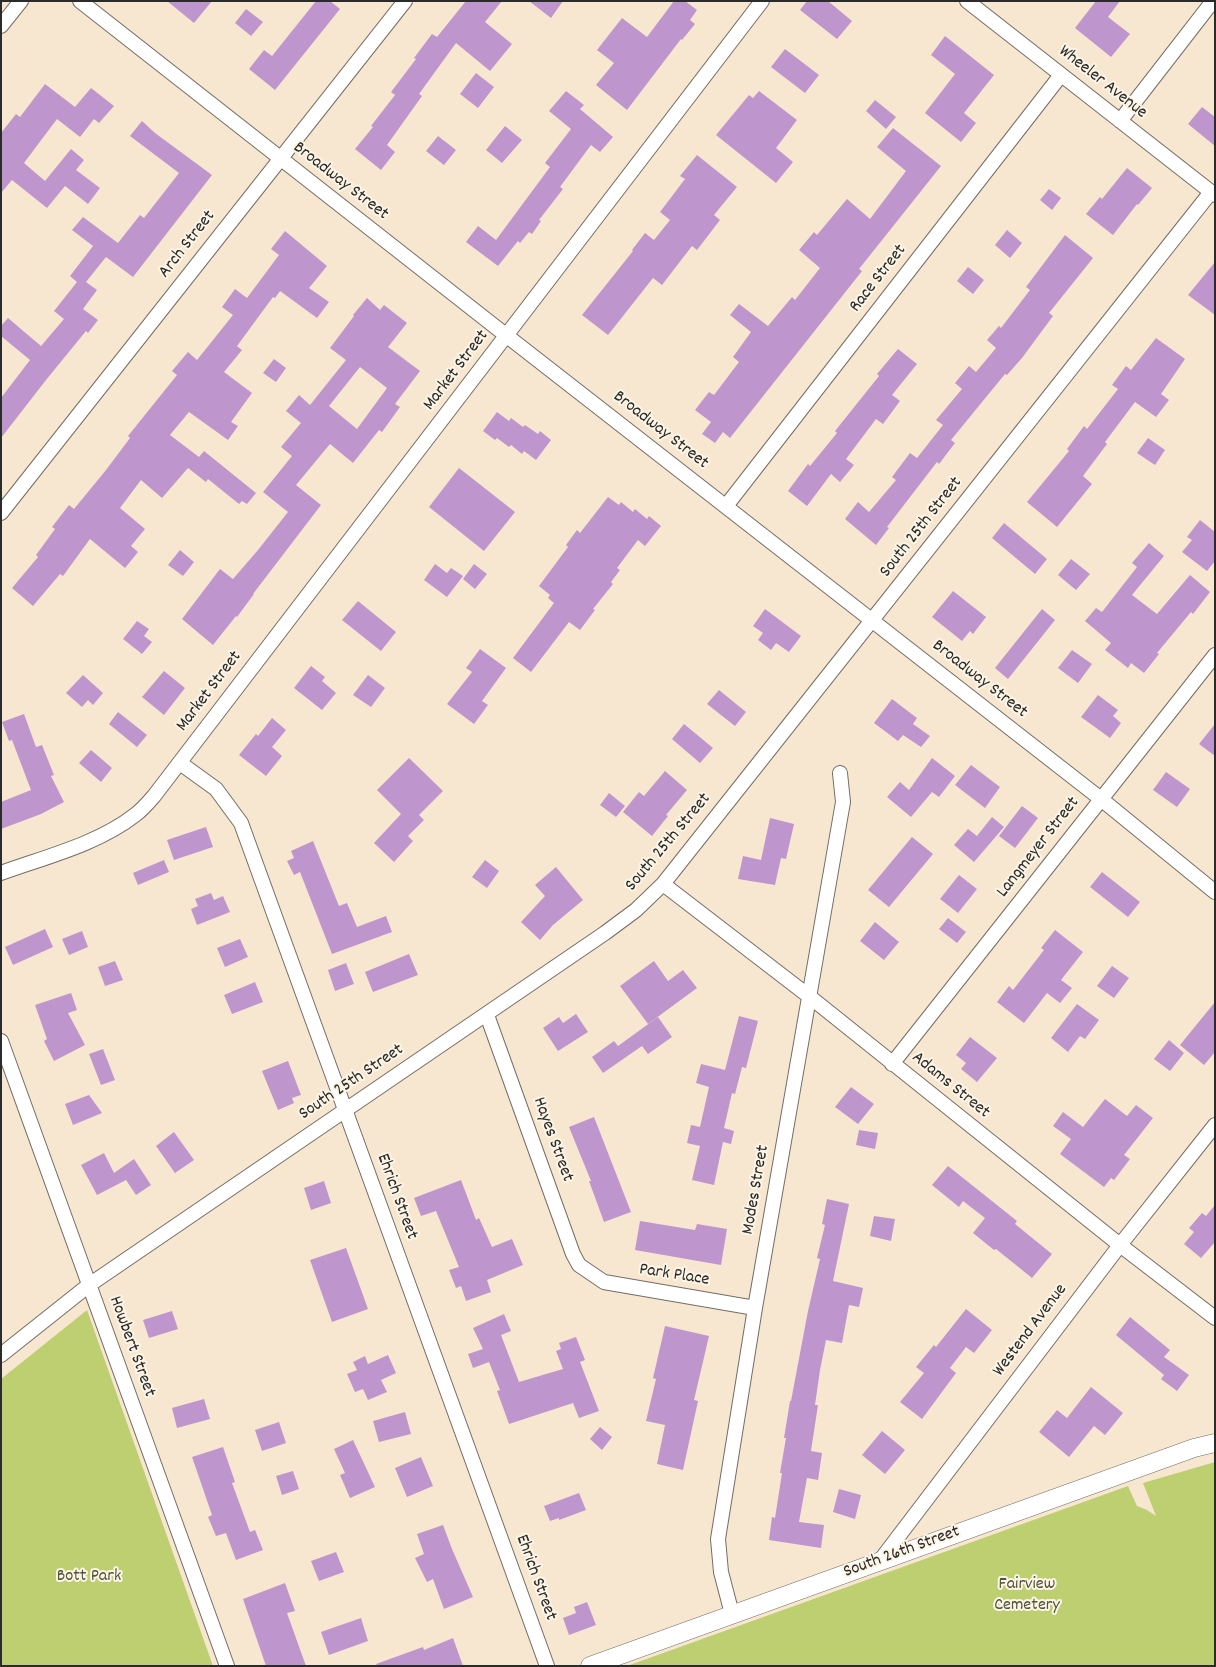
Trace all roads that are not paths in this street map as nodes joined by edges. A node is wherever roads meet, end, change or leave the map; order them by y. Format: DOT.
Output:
graph roads {
  1 [pos="21,1"];
  2 [pos="80,1"];
  3 [pos="405,1"];
  4 [pos="762,1"];
  5 [pos="967,1"];
  6 [pos="1213,1"];
  7 [pos="1,26"];
  8 [pos="1061,75"];
  9 [pos="1120,121"];
  10 [pos="280,159"];
  11 [pos="1213,193"];
  12 [pos="507,336"];
  13 [pos="726,506"];
  14 [pos="1,512"];
  15 [pos="872,621"];
  16 [pos="1215,655"];
  17 [pos="180,762"];
  18 [pos="840,772"];
  19 [pos="1101,799"];
  20 [pos="1,873"];
  21 [pos="663,884"];
  22 [pos="1215,892"];
  23 [pos="810,997"];
  24 [pos="487,1015"];
  25 [pos="1,1041"];
  26 [pos="892,1064"];
  27 [pos="345,1110"];
  28 [pos="1215,1125"];
  29 [pos="1120,1245"];
  30 [pos="590,1273"];
  31 [pos="89,1285"];
  32 [pos="756,1308"];
  33 [pos="1215,1318"];
  34 [pos="1,1355"];
  35 [pos="1215,1443"];
  36 [pos="879,1562"];
  37 [pos="732,1614"];
  38 [pos="227,1666"];
  39 [pos="547,1666"];
  40 [pos="590,1666"];
  1 -- 7 [label="street"];
  2 -- 10 [label="street, Broadway Street"];
  3 -- 10 [label="street, Arch Street"];
  4 -- 12 [label="street, Market Street"];
  5 -- 8 [label="street, Wheeler Avenue"];
  6 -- 9 [label="street"];
  8 -- 9 [label="street, Wheeler Avenue"];
  8 -- 13 [label="street, Race Street"];
  9 -- 11 [label="street, Wheeler Avenue"];
  10 -- 12 [label="street, Broadway Street"];
  10 -- 14 [label="street, Arch Street"];
  11 -- 15 [label="street, South 25th Street"];
  12 -- 13 [label="street, Broadway Street"];
  12 -- 17 [label="street, Market Street"];
  13 -- 15 [label="street, Broadway Street"];
  15 -- 19 [label="street, Broadway Street"];
  15 -- 21 [label="street, South 25th Street"];
  16 -- 19 [label="street, Langmeyer Street"];
  17 -- 20 [label="street, Market Street"];
  17 -- 27 [label="street, Ehrich Street"];
  18 -- 23 [label="street, Modes Street"];
  19 -- 22 [label="street, Broadway Street"];
  19 -- 26 [label="street, Langmeyer Street"];
  21 -- 23 [label="street, Adams Street"];
  21 -- 24 [label="street, South 25th Street"];
  23 -- 26 [label="street, Adams Street"];
  23 -- 32 [label="street, Modes Street"];
  24 -- 27 [label="street, South 25th Street"];
  24 -- 30 [label="street, Hayes Street"];
  25 -- 31 [label="street, Howbert Street"];
  26 -- 29 [label="street, Adams Street"];
  27 -- 31 [label="street, South 25th Street"];
  27 -- 39 [label="street, Ehrich Street"];
  28 -- 29 [label="street, Westend Avenue"];
  29 -- 33 [label="street, Adams Street"];
  29 -- 36 [label="street, Westend Avenue"];
  30 -- 32 [label="street, Park Place"];
  31 -- 34 [label="street, South 25th Street"];
  31 -- 38 [label="street, Howbert Street"];
  32 -- 37 [label="street, Modes Street"];
  35 -- 36 [label="street, South 26th Street"];
  36 -- 37 [label="street, South 26th Street"];
  37 -- 40 [label="street, South 26th Street"];
}
